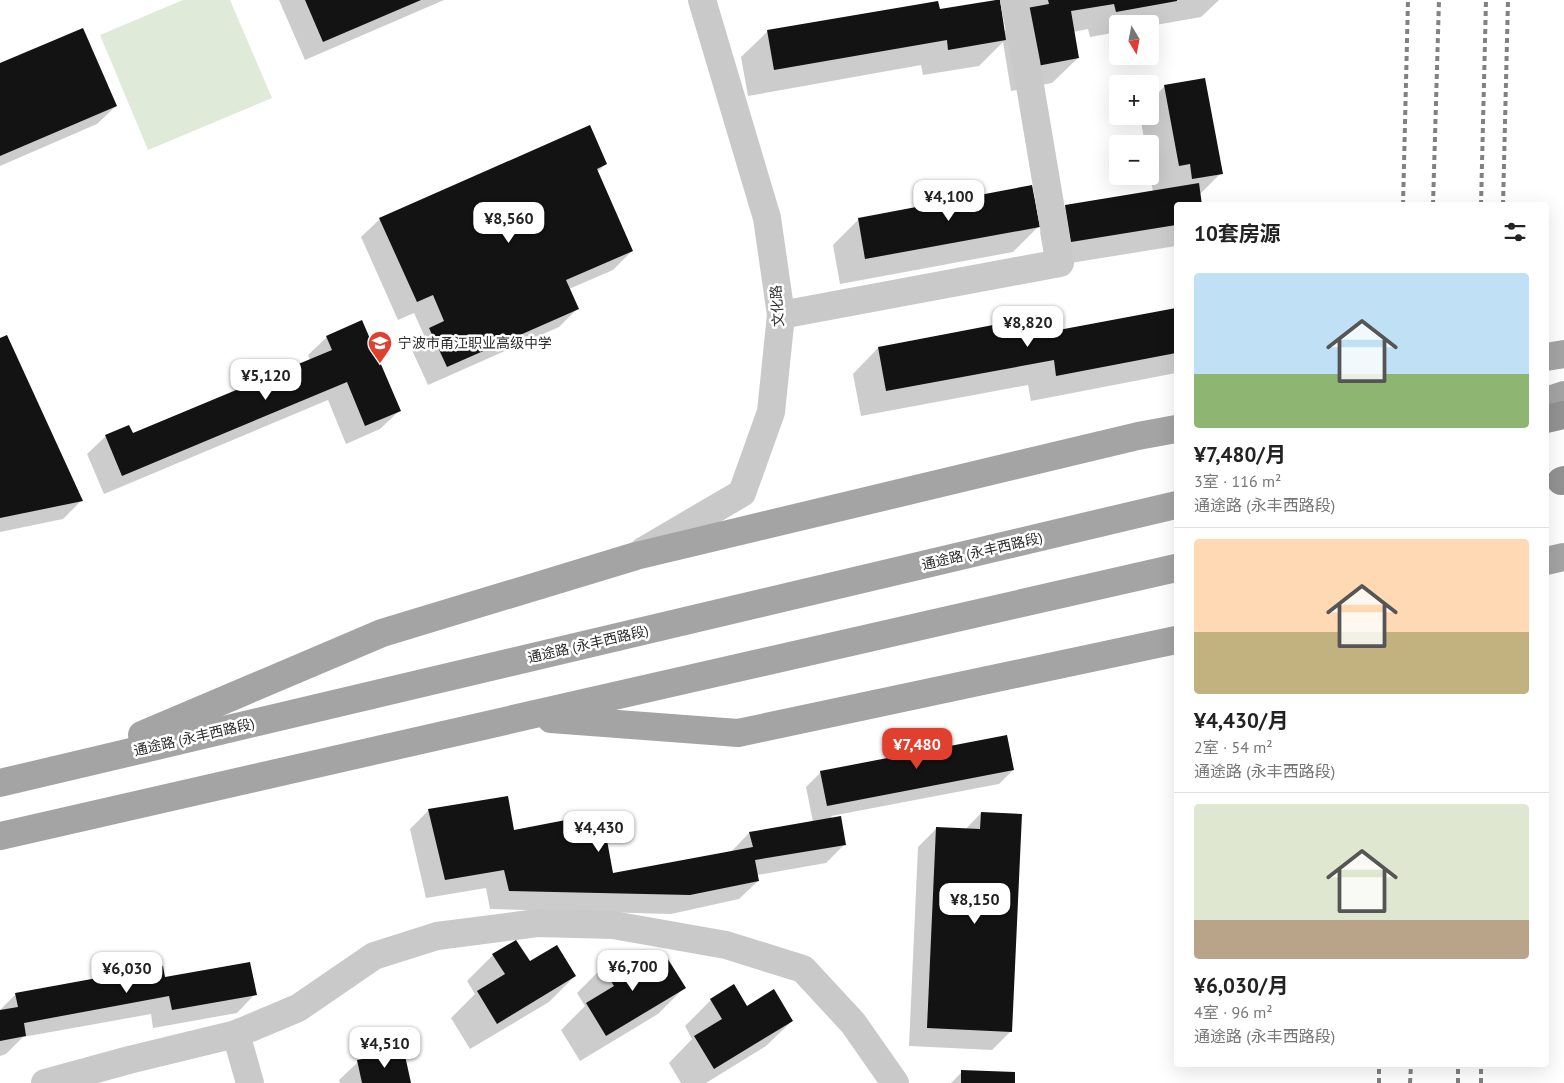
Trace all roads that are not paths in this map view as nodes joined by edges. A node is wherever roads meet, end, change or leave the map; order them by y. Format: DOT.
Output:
graph roads {
  1 [pos="702,0"];
  2 [pos="1014,0"];
  3 [pos="781,315"];
  4 [pos="1564,354"];
  5 [pos="1549,357"];
  6 [pos="1564,395"];
  7 [pos="1549,400"];
  8 [pos="1564,415"];
  9 [pos="1549,418"];
  10 [pos="1174,429"];
  11 [pos="1174,505"];
  12 [pos="636,556"];
  13 [pos="1564,557"];
  14 [pos="1549,560"];
  15 [pos="1174,568"];
  16 [pos="1174,640"];
  17 [pos="522,717"];
  18 [pos="72,765"];
  19 [pos="0,782"];
  20 [pos="0,836"];
  21 [pos="236,1034"];
  22 [pos="45,1083"];
  23 [pos="250,1083"];
  24 [pos="895,1083"];
  1 -- 3 [label="street, 文化路"];
  2 -- 3 [label="street"];
  3 -- 12 [label="street, 文化路"];
  4 -- 5 [label="main road"];
  6 -- 7 [label="main road"];
  8 -- 9 [label="highway"];
  10 -- 12 [label="main road"];
  11 -- 18 [label="main road, 通途路 (永丰西路段)"];
  12 -- 18 [label="main road"];
  13 -- 14 [label="main road"];
  15 -- 17 [label="main road"];
  16 -- 17 [label="main road"];
  17 -- 20 [label="main road"];
  18 -- 19 [label="main road, 通途路 (永丰西路段)"];
  21 -- 22 [label="street"];
  21 -- 23 [label="street"];
  21 -- 24 [label="street"];
}
